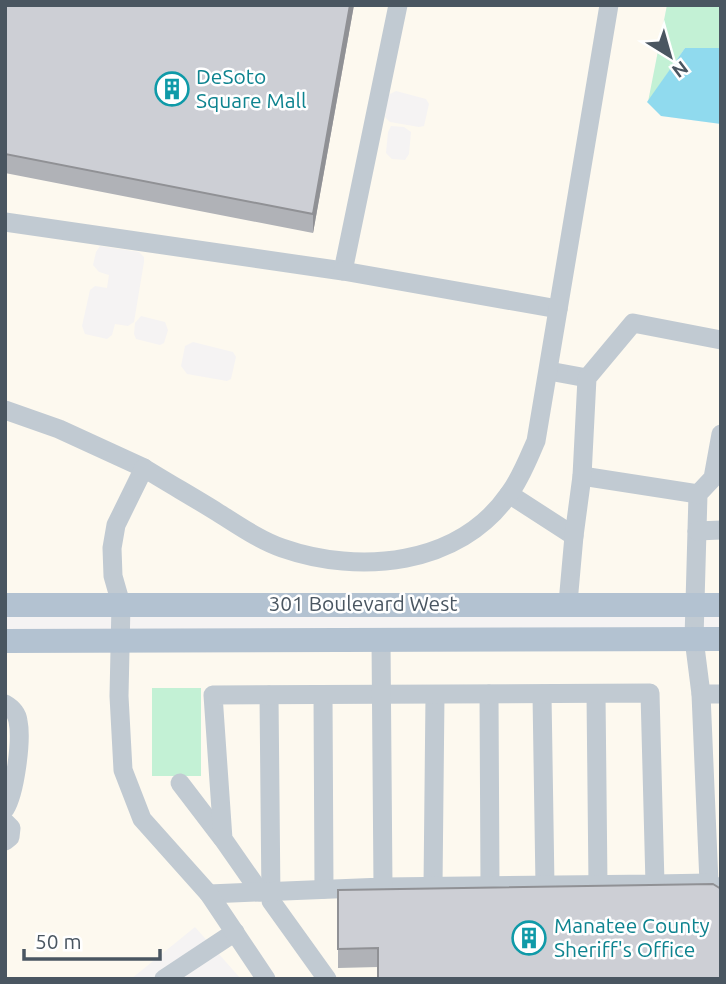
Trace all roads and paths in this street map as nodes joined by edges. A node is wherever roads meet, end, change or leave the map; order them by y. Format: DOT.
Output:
graph roads {
  1 [pos="398,5"];
  2 [pos="610,5"];
  3 [pos="5,222"];
  4 [pos="343,271"];
  5 [pos="558,309"];
  6 [pos="721,340"];
  7 [pos="548,371"];
  8 [pos="587,378"];
  9 [pos="5,410"];
  10 [pos="721,434"];
  11 [pos="144,468"];
  12 [pos="582,476"];
  13 [pos="509,494"];
  14 [pos="698,495"];
  15 [pos="721,530"];
  16 [pos="697,531"];
  17 [pos="574,536"];
  18 [pos="568,603"];
  19 [pos="121,604"];
  20 [pos="5,605"];
  21 [pos="695,605"];
  22 [pos="721,605"];
  23 [pos="694,639"];
  24 [pos="721,639"];
  25 [pos="381,640"];
  26 [pos="5,641"];
  27 [pos="120,641"];
  28 [pos="489,694"];
  29 [pos="542,694"];
  30 [pos="596,694"];
  31 [pos="711,694"];
  32 [pos="269,695"];
  33 [pos="323,695"];
  34 [pos="381,695"];
  35 [pos="435,695"];
  36 [pos="5,704"];
  37 [pos="180,783"];
  38 [pos="5,809"];
  39 [pos="5,822"];
  40 [pos="223,839"];
  41 [pos="5,841"];
  42 [pos="655,884"];
  43 [pos="598,885"];
  44 [pos="490,886"];
  45 [pos="545,886"];
  46 [pos="715,886"];
  47 [pos="383,887"];
  48 [pos="433,887"];
  49 [pos="324,889"];
  50 [pos="265,891"];
  51 [pos="209,894"];
  52 [pos="235,932"];
  53 [pos="164,979"];
  54 [pos="266,979"];
  55 [pos="327,979"];
  1 -- 4 [label="street"];
  2 -- 5 [label="street"];
  3 -- 4 [label="street"];
  4 -- 5 [label="street"];
  5 -- 7 [label="street"];
  6 -- 8 [label="street"];
  7 -- 8 [label="street"];
  7 -- 13 [label="street"];
  8 -- 12 [label="street"];
  9 -- 11 [label="street"];
  10 -- 14 [label="street"];
  11 -- 13 [label="street"];
  11 -- 19 [label="street"];
  12 -- 14 [label="street"];
  12 -- 17 [label="street"];
  13 -- 17 [label="street"];
  14 -- 16 [label="street"];
  15 -- 16 [label="street"];
  16 -- 21 [label="street"];
  17 -- 18 [label="street"];
  18 -- 19 [label="main road, 301 Boulevard West"];
  18 -- 21 [label="main road, 301 Boulevard West"];
  19 -- 20 [label="main road, 301 Boulevard West"];
  19 -- 27 [label="street"];
  21 -- 22 [label="main road, 301 Boulevard West"];
  21 -- 23 [label="street"];
  23 -- 24 [label="main road, 301 Boulevard West"];
  23 -- 25 [label="main road, 301 Boulevard West"];
  23 -- 31 [label="street"];
  25 -- 27 [label="main road, 301 Boulevard West"];
  25 -- 34 [label="street"];
  26 -- 27 [label="main road, 301 Boulevard West"];
  27 -- 51 [label="street"];
  28 -- 29 [label="street"];
  28 -- 35 [label="street"];
  28 -- 44 [label="street"];
  29 -- 30 [label="street"];
  29 -- 45 [label="street"];
  30 -- 42 [label="street"];
  30 -- 43 [label="street"];
  31 -- 46 [label="street"];
  32 -- 33 [label="street"];
  32 -- 40 [label="street"];
  32 -- 50 [label="street"];
  33 -- 34 [label="street"];
  33 -- 49 [label="street"];
  34 -- 35 [label="street"];
  34 -- 47 [label="street"];
  35 -- 48 [label="street"];
  36 -- 38 [label="street"];
  37 -- 40 [label="street"];
  39 -- 41 [label="street"];
  40 -- 50 [label="street"];
  42 -- 43 [label="street"];
  42 -- 46 [label="street"];
  43 -- 45 [label="street"];
  44 -- 45 [label="street"];
  44 -- 48 [label="street"];
  47 -- 48 [label="street"];
  47 -- 49 [label="street"];
  49 -- 50 [label="street"];
  50 -- 51 [label="street"];
  50 -- 55 [label="street"];
  51 -- 52 [label="street"];
  52 -- 53 [label="street"];
  52 -- 54 [label="street"];
}
